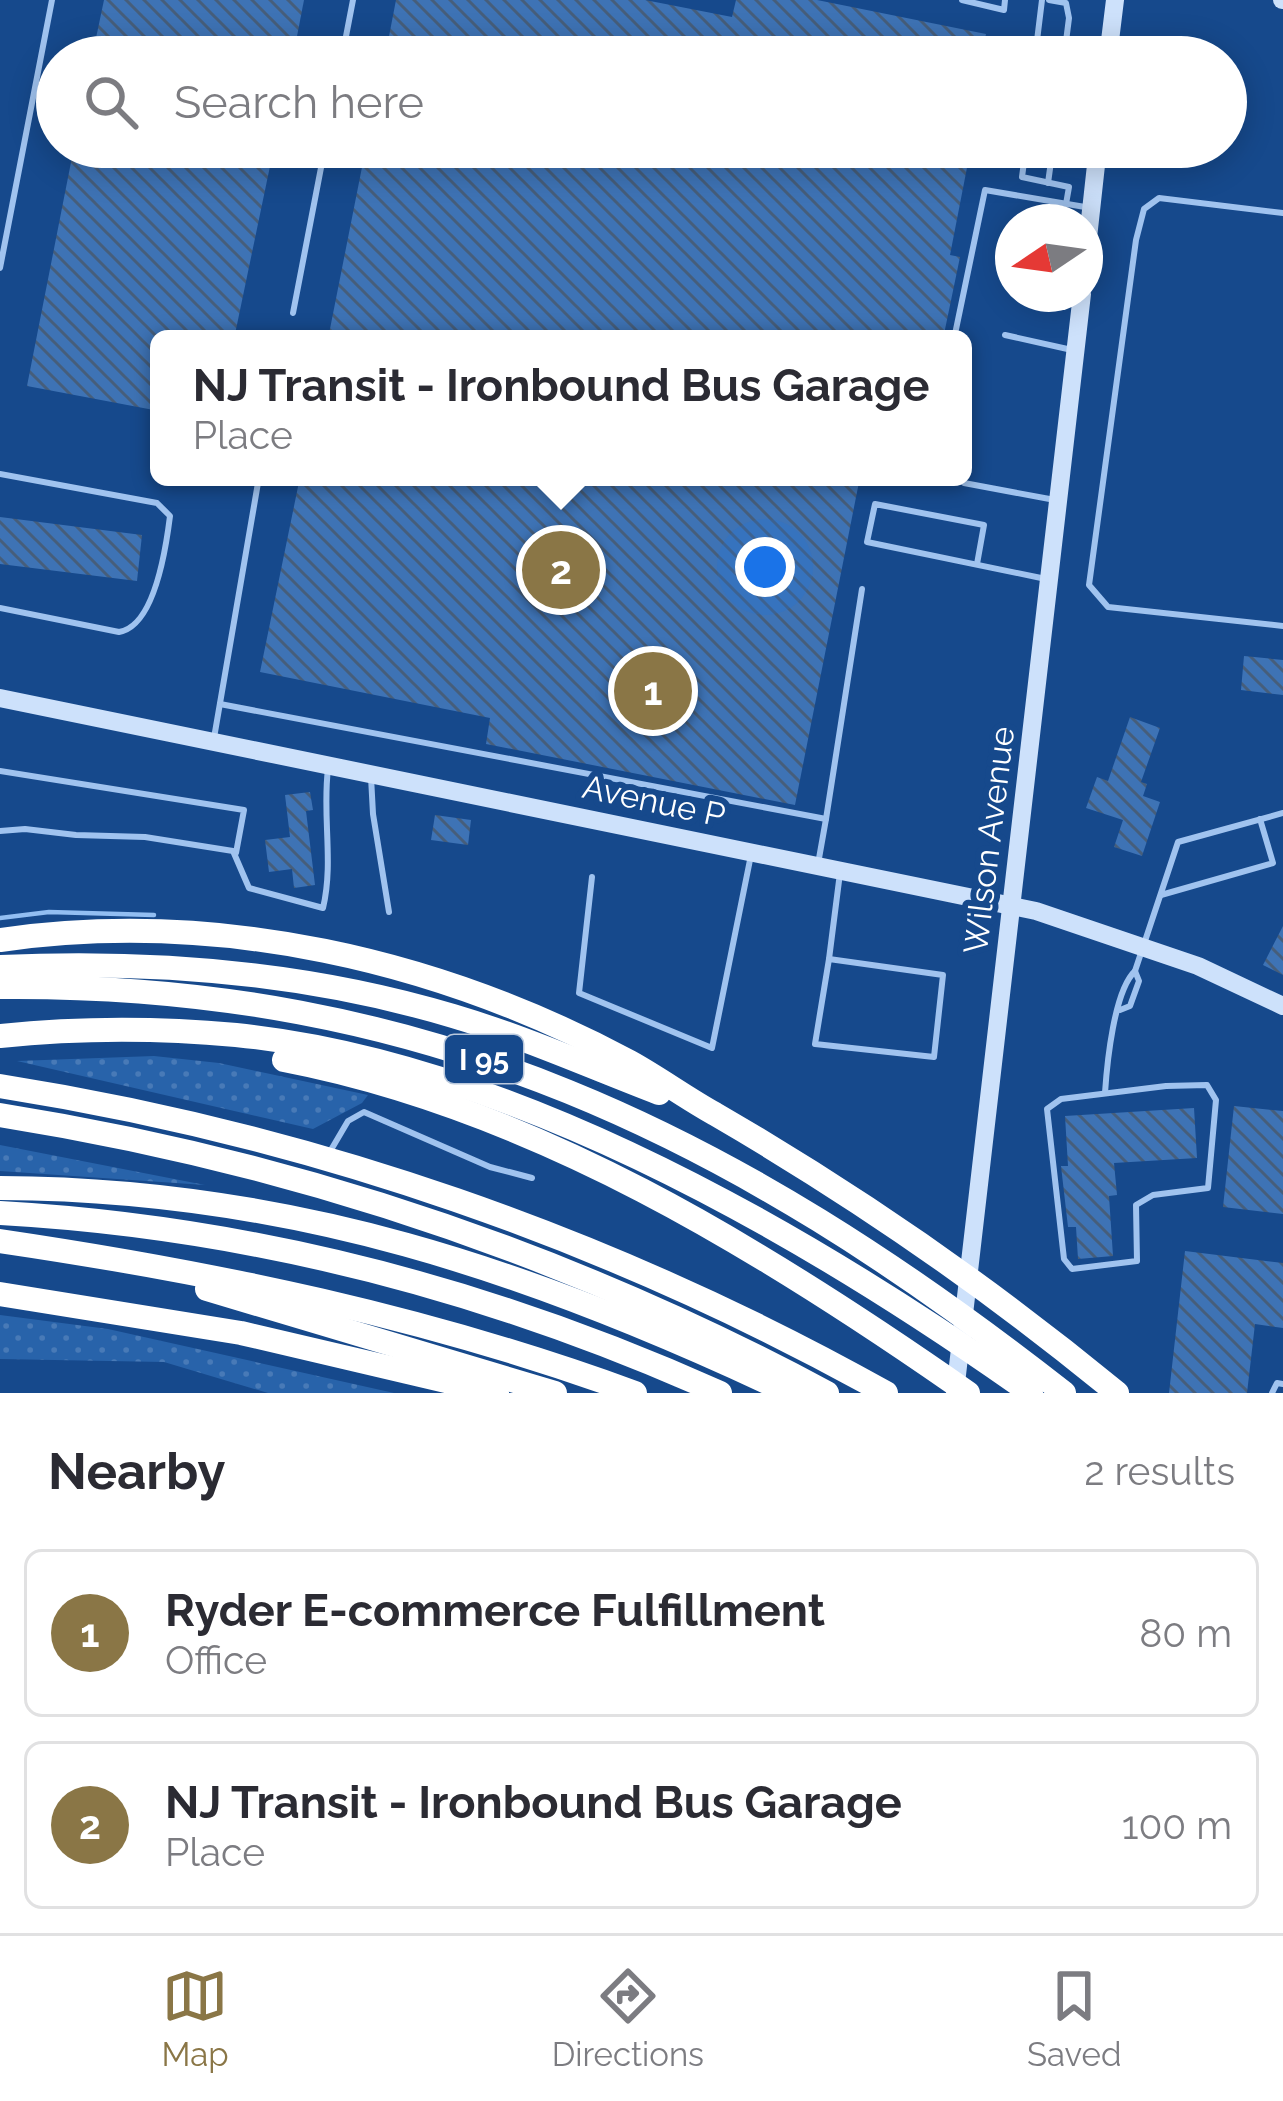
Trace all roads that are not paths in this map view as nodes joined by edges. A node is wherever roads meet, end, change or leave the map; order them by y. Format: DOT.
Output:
graph roads {
  1 [pos="52,0"];
  2 [pos="353,0"];
  3 [pos="962,0"];
  4 [pos="1005,0"];
  5 [pos="1045,0"];
  6 [pos="1115,0"];
  7 [pos="45,36"];
  8 [pos="346,36"];
  9 [pos="1039,36"];
  10 [pos="1067,36"];
  11 [pos="1111,36"];
  12 [pos="36,82"];
  13 [pos="321,168"];
  14 [pos="1023,168"];
  15 [pos="1050,168"];
  16 [pos="1096,168"];
  17 [pos="1048,183"];
  18 [pos="1066,204"];
  19 [pos="1091,204"];
  20 [pos="1283,213"];
  21 [pos="0,268"];
  22 [pos="1080,312"];
  23 [pos="293,313"];
  24 [pos="956,330"];
  25 [pos="1005,335"];
  26 [pos="1076,351"];
  27 [pos="0,474"];
  28 [pos="972,485"];
  29 [pos="257,486"];
  30 [pos="1059,501"];
  31 [pos="977,565"];
  32 [pos="1050,579"];
  33 [pos="862,589"];
  34 [pos="0,608"];
  35 [pos="1283,626"];
  36 [pos="0,698"];
  37 [pos="220,704"];
  38 [pos="214,742"];
  39 [pos="328,765"];
  40 [pos="0,771"];
  41 [pos="371,774"];
  42 [pos="1283,813"];
  43 [pos="826,819"];
  44 [pos="1260,819"];
  45 [pos="0,831"];
  46 [pos="752,851"];
  47 [pos="236,857"];
  48 [pos="1273,862"];
  49 [pos="1283,862"];
  50 [pos="817,865"];
  51 [pos="840,870"];
  52 [pos="592,877"];
  53 [pos="1160,895"];
  54 [pos="1012,905"];
  55 [pos="389,912"];
  56 [pos="0,940"];
  57 [pos="1144,946"];
  58 [pos="829,959"];
  59 [pos="0,967"];
  60 [pos="0,987"];
  61 [pos="1283,1006"];
  62 [pos="152,1033"];
  63 [pos="0,1036"];
  64 [pos="0,1086"];
  65 [pos="1106,1093"];
  66 [pos="712,1113"];
  67 [pos="0,1115"];
  68 [pos="326,1158"];
  69 [pos="532,1178"];
  70 [pos="0,1188"];
  71 [pos="0,1213"];
  72 [pos="0,1243"];
  73 [pos="68,1257"];
  74 [pos="0,1294"];
  75 [pos="1283,1384"];
  76 [pos="1021,1386"];
  77 [pos="496,1393"];
  78 [pos="555,1393"];
  79 [pos="634,1393"];
  80 [pos="719,1393"];
  81 [pos="790,1393"];
  82 [pos="826,1393"];
  83 [pos="886,1393"];
  84 [pos="955,1393"];
  85 [pos="968,1393"];
  86 [pos="1064,1393"];
  87 [pos="1117,1393"];
  88 [pos="1272,1393"];
  1 -- 7 [label="lane"];
  2 -- 8 [label="lane"];
  3 -- 4 [label="lane"];
  5 -- 9 [label="lane"];
  5 -- 10 [label="lane"];
  6 -- 11 [label="street"];
  12 -- 21 [label="lane"];
  13 -- 23 [label="lane"];
  14 -- 17 [label="lane"];
  15 -- 17 [label="lane"];
  16 -- 19 [label="street"];
  17 -- 18 [label="lane"];
  18 -- 24 [label="lane"];
  20 -- 35 [label="lane"];
  22 -- 26 [label="street, Wilson Avenue"];
  25 -- 26 [label="lane"];
  26 -- 30 [label="street, Wilson Avenue"];
  27 -- 34 [label="lane"];
  28 -- 30 [label="lane"];
  29 -- 37 [label="lane"];
  30 -- 32 [label="street, Wilson Avenue"];
  31 -- 31 [label="lane"];
  31 -- 32 [label="lane"];
  32 -- 54 [label="street, Wilson Avenue"];
  33 -- 43 [label="lane"];
  36 -- 38 [label="street, Avenue P"];
  37 -- 38 [label="lane"];
  37 -- 43 [label="lane"];
  38 -- 39 [label="street, Avenue P"];
  39 -- 41 [label="street, Avenue P"];
  39 -- 47 [label="lane"];
  40 -- 47 [label="lane"];
  41 -- 46 [label="street, Avenue P"];
  41 -- 55 [label="lane"];
  42 -- 44 [label="lane"];
  43 -- 50 [label="lane"];
  44 -- 48 [label="lane"];
  44 -- 53 [label="lane"];
  45 -- 47 [label="lane"];
  46 -- 50 [label="street, Avenue P"];
  46 -- 52 [label="lane"];
  48 -- 49 [label="lane"];
  48 -- 53 [label="lane"];
  50 -- 51 [label="street, Avenue P"];
  51 -- 54 [label="street, Avenue P"];
  51 -- 58 [label="lane"];
  53 -- 57 [label="lane"];
  54 -- 57 [label="street, Avenue P"];
  54 -- 84 [label="street, Wilson Avenue"];
  56 -- 66 [label="highway"];
  57 -- 61 [label="street, Avenue P"];
  57 -- 65 [label="lane"];
  58 -- 58 [label="lane"];
  59 -- 66 [label="highway"];
  60 -- 86 [label="highway, I 95"];
  62 -- 63 [label="highway, I 95"];
  62 -- 76 [label="highway, I 95"];
  62 -- 85 [label="highway, I 95"];
  64 -- 68 [label="highway"];
  65 -- 65 [label="lane"];
  66 -- 87 [label="highway"];
  67 -- 82 [label="highway"];
  68 -- 69 [label="lane"];
  68 -- 83 [label="highway"];
  70 -- 81 [label="highway"];
  71 -- 80 [label="highway"];
  72 -- 73 [label="highway"];
  73 -- 78 [label="highway"];
  73 -- 79 [label="highway"];
  74 -- 77 [label="highway"];
  75 -- 88 [label="lane"];
}
